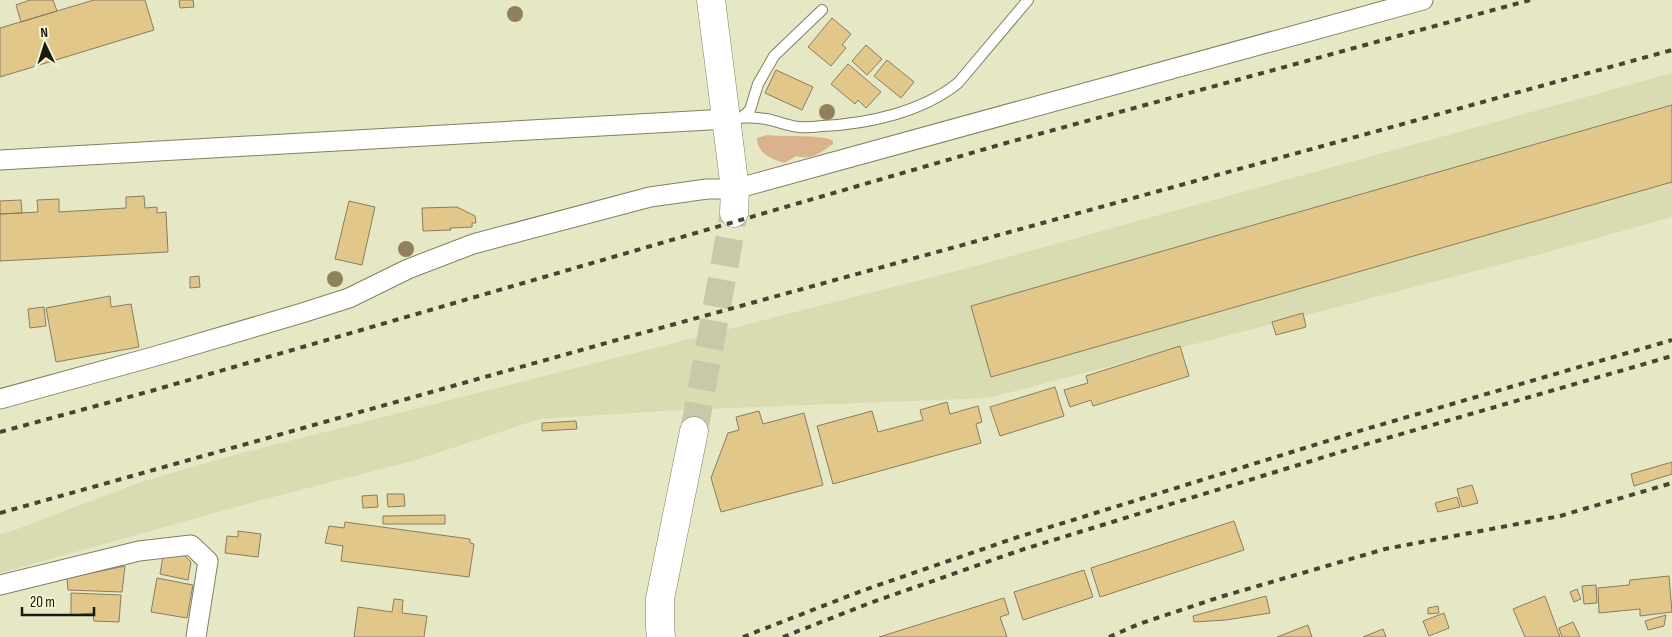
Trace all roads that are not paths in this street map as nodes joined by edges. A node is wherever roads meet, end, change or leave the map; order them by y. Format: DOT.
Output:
graph roads {
  1 [pos="711,0"];
  2 [pos="1028,0"];
  3 [pos="1423,0"];
  4 [pos="822,10"];
  5 [pos="734,118"];
  6 [pos="0,160"];
  7 [pos="735,201"];
  8 [pos="0,399"];
  9 [pos="694,432"];
  10 [pos="0,585"];
  11 [pos="196,637"];
  12 [pos="661,637"];
  1 -- 5 [label="street"];
  2 -- 5 [label="lane"];
  3 -- 7 [label="street"];
  4 -- 5 [label="lane"];
  5 -- 6 [label="street"];
  5 -- 7 [label="street"];
  7 -- 8 [label="street"];
  9 -- 12 [label="street"];
  10 -- 11 [label="street"];
}
